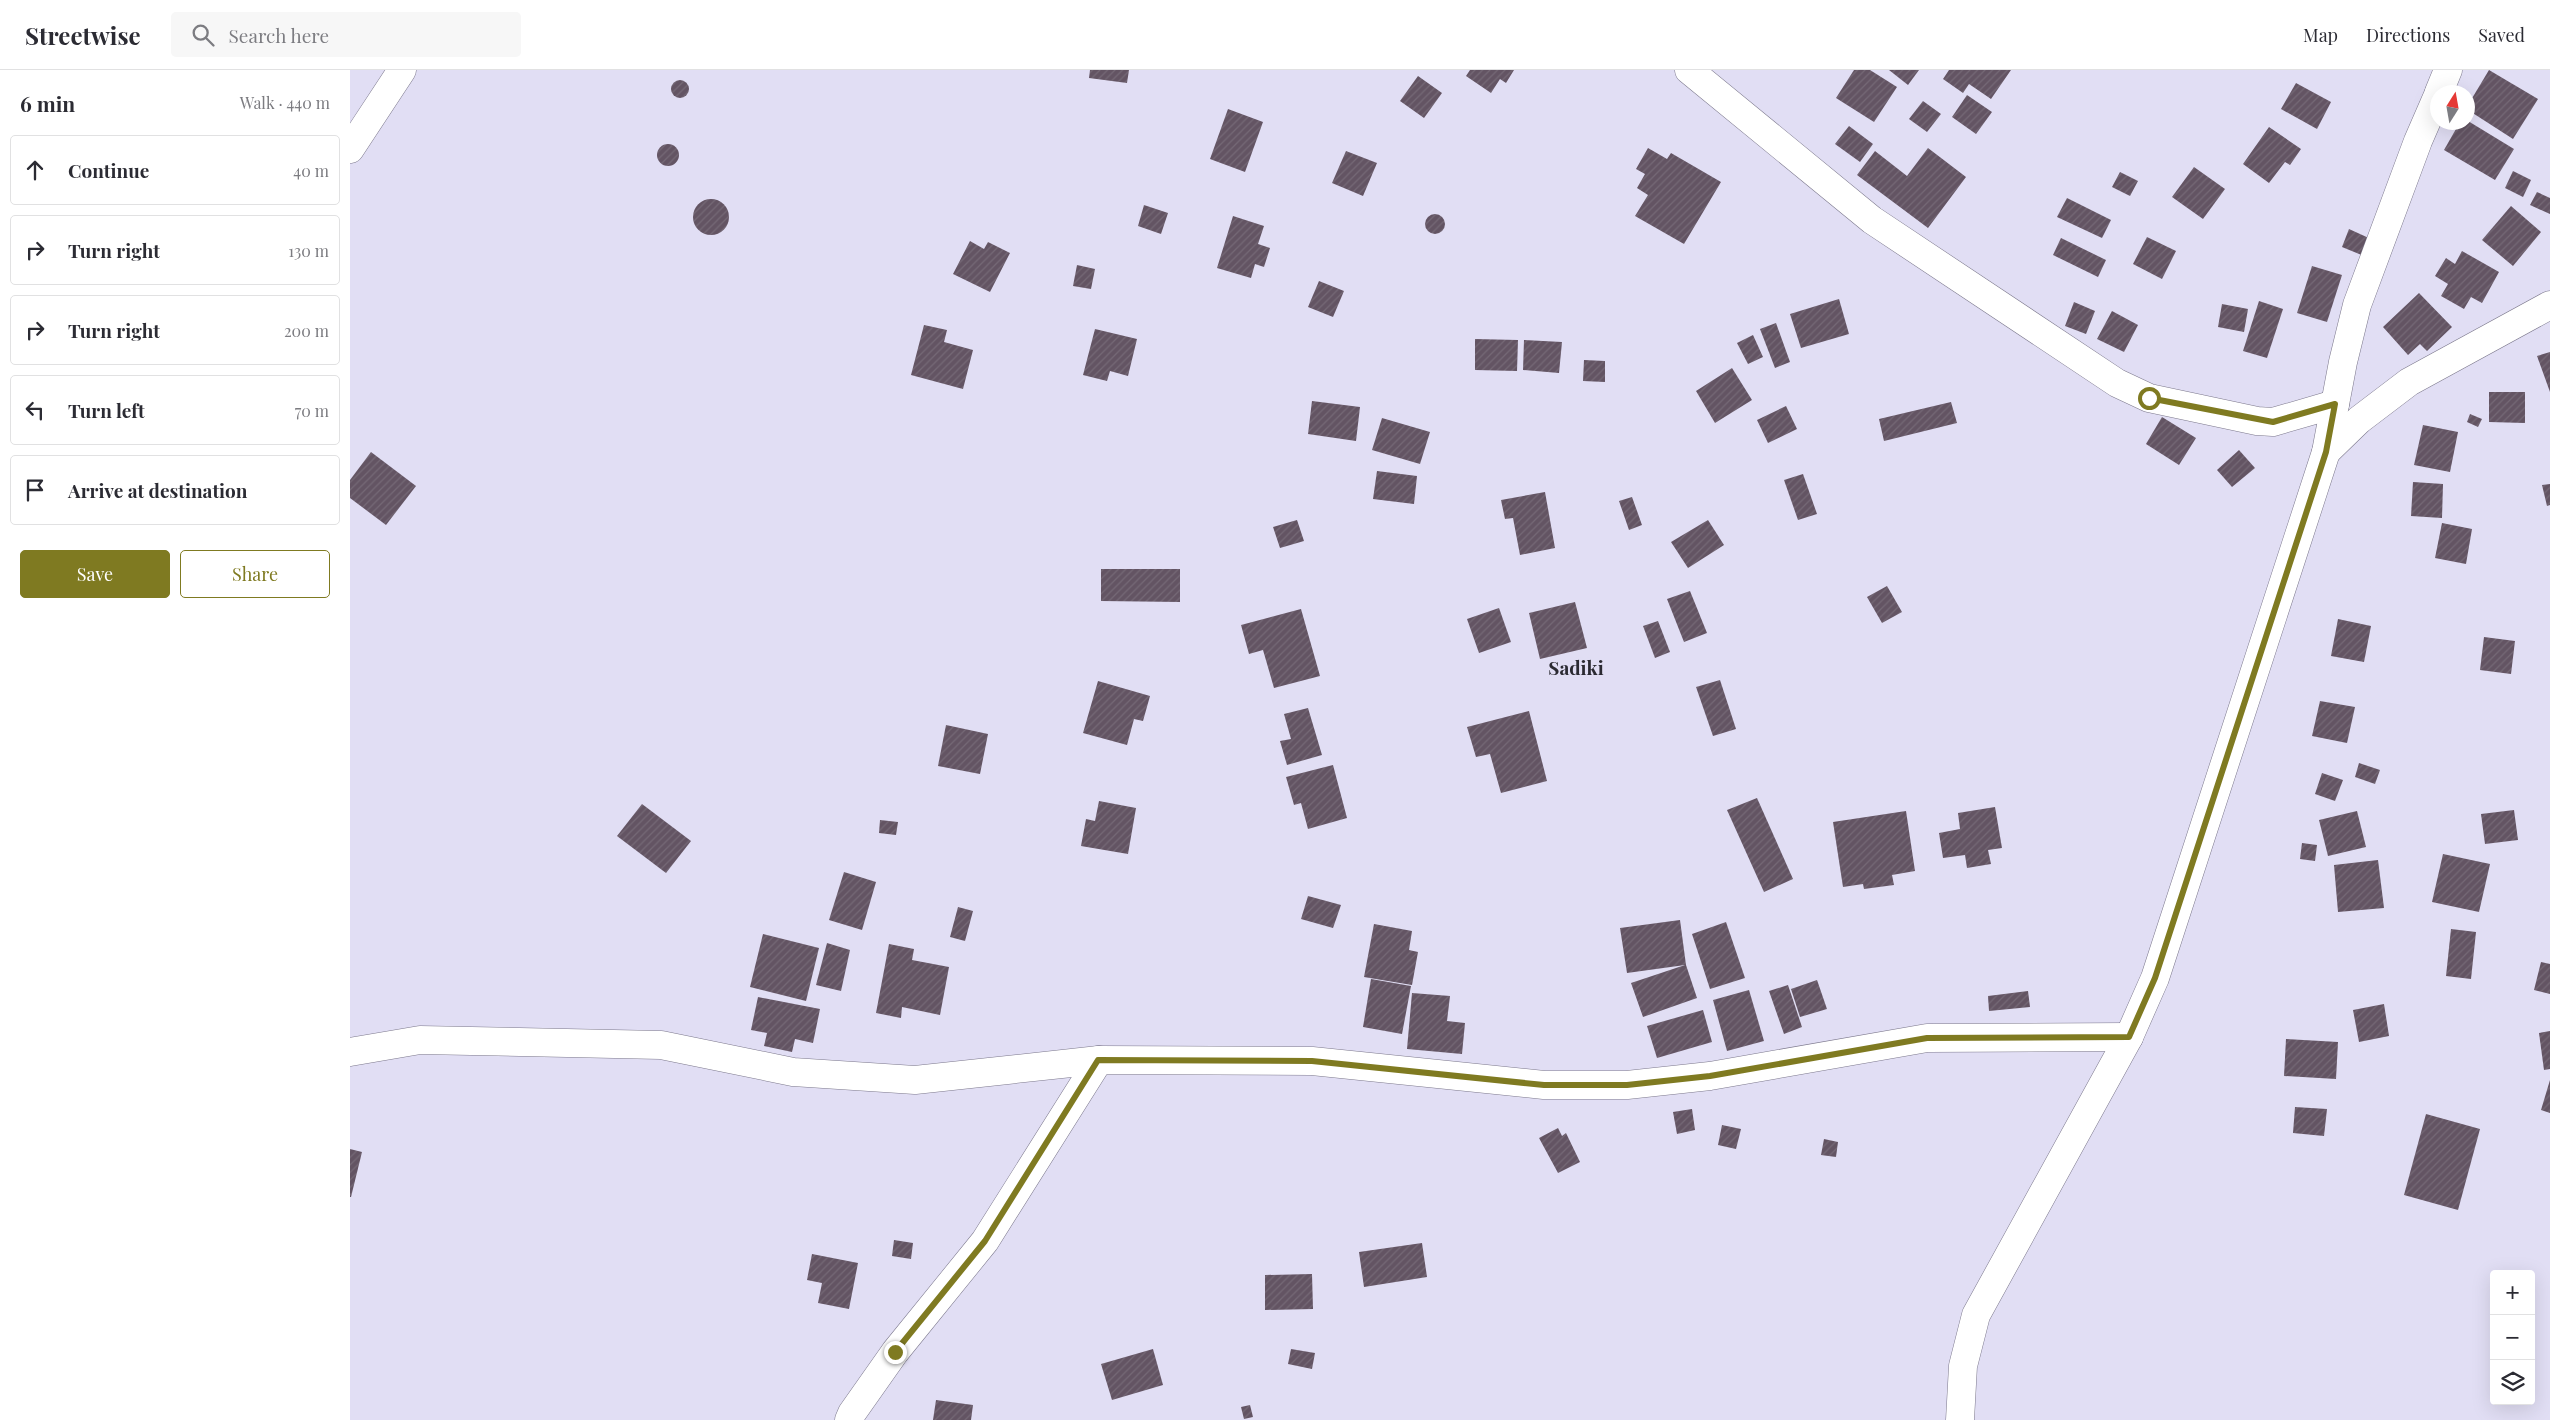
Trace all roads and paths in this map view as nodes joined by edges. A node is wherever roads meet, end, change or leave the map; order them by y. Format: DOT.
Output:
graph roads {
  1 [pos="402,70"];
  2 [pos="1689,70"];
  3 [pos="2448,70"];
  4 [pos="2442,85"];
  5 [pos="2430,113"];
  6 [pos="350,149"];
  7 [pos="2550,305"];
  8 [pos="2335,404"];
  9 [pos="2326,452"];
  10 [pos="2129,1037"];
  11 [pos="350,1052"];
  12 [pos="1098,1060"];
  13 [pos="849,1420"];
  14 [pos="1960,1420"];
  1 -- 6 [label="street"];
  2 -- 8 [label="street"];
  3 -- 4 [label="street"];
  5 -- 8 [label="street"];
  7 -- 9 [label="street"];
  8 -- 9 [label="street"];
  9 -- 10 [label="street"];
  10 -- 12 [label="street"];
  10 -- 14 [label="street"];
  11 -- 12 [label="street"];
  12 -- 13 [label="street"];
}
